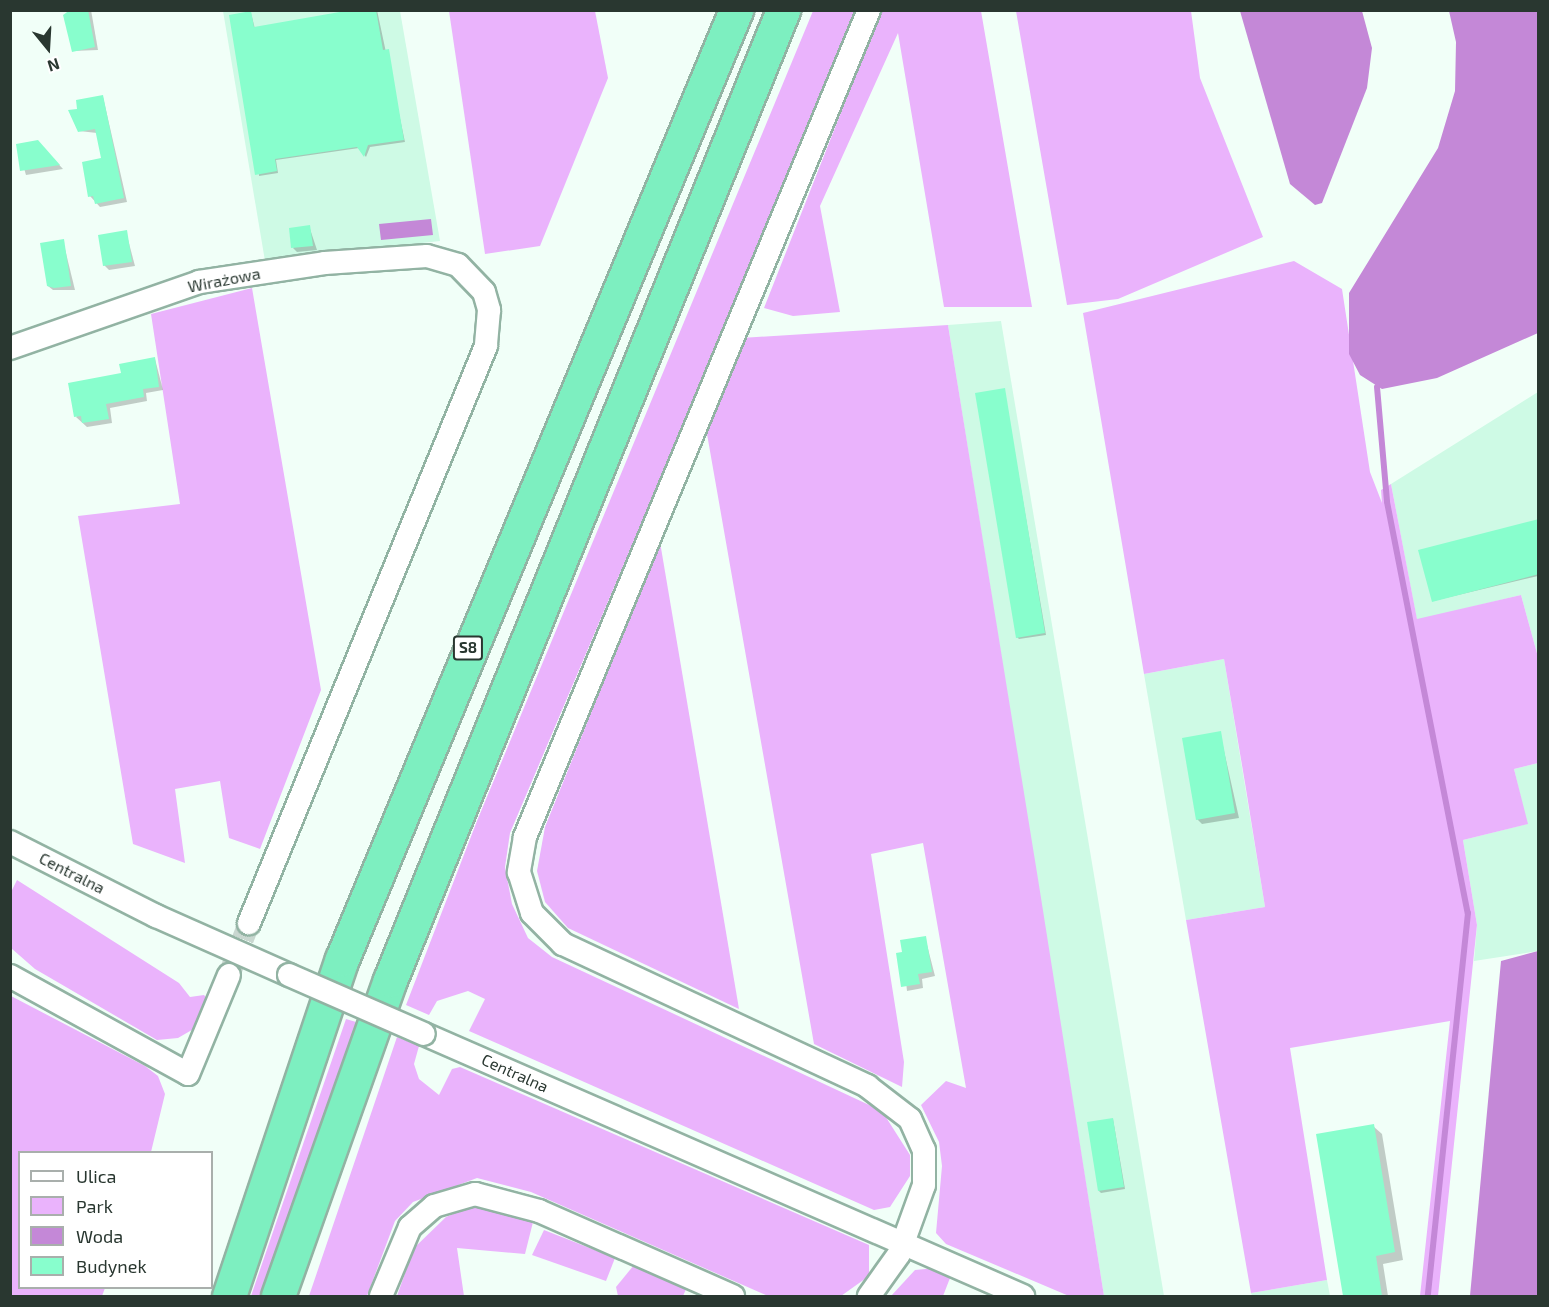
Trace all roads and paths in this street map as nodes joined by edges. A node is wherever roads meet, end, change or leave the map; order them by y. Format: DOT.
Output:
graph roads {
  1 [pos="736,10"];
  2 [pos="783,10"];
  3 [pos="869,10"];
  4 [pos="10,348"];
  5 [pos="10,842"];
  6 [pos="249,923"];
  7 [pos="229,975"];
  8 [pos="10,976"];
  9 [pos="903,1243"];
  10 [pos="229,1296"];
  11 [pos="278,1296"];
  12 [pos="381,1296"];
  13 [pos="733,1296"];
  14 [pos="869,1296"];
  15 [pos="1023,1296"];
  1 -- 10 [label="highway, S8"];
  2 -- 11 [label="highway"];
  3 -- 9 [label="street"];
  4 -- 6 [label="street, Wirażowa"];
  5 -- 9 [label="street, Centralna, bridge"];
  7 -- 8 [label="street"];
  9 -- 14 [label="street"];
  9 -- 15 [label="street, Centralna"];
  12 -- 13 [label="street"];
}
